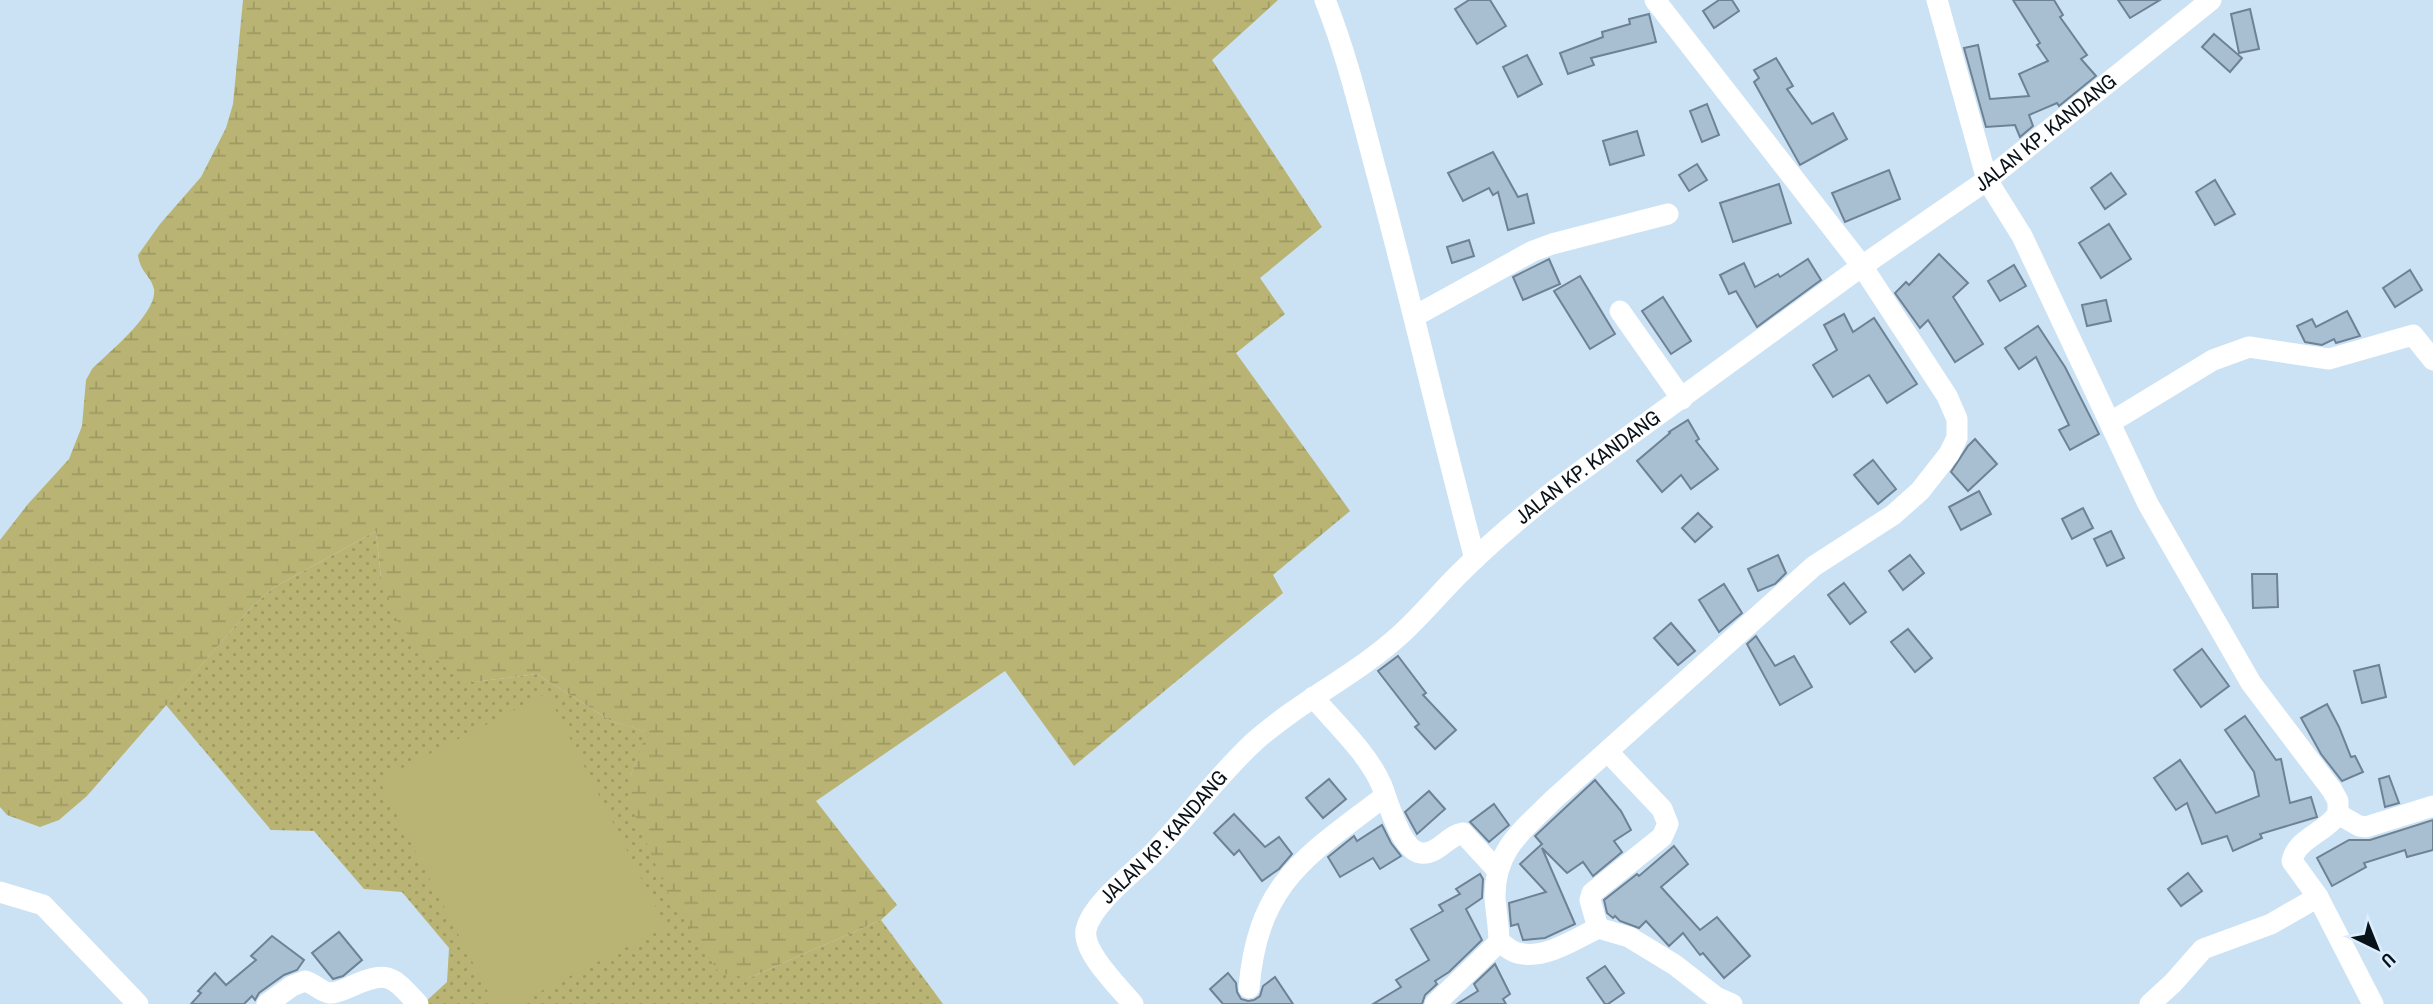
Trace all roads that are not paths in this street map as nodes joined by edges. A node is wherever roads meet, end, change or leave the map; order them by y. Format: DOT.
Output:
graph roads {
  1 [pos="1325,0"];
  2 [pos="1655,0"];
  3 [pos="1937,0"];
  4 [pos="2211,0"];
  5 [pos="1987,180"];
  6 [pos="1668,214"];
  7 [pos="1862,266"];
  8 [pos="1620,311"];
  9 [pos="1415,316"];
  10 [pos="2433,360"];
  11 [pos="1682,398"];
  12 [pos="2111,422"];
  13 [pos="1475,559"];
  14 [pos="1313,697"];
  15 [pos="1608,752"];
  16 [pos="1385,796"];
  17 [pos="2433,806"];
  18 [pos="2338,814"];
  19 [pos="1497,870"];
  20 [pos="0,892"];
  21 [pos="2318,897"];
  22 [pos="1598,928"];
  23 [pos="1499,942"];
  24 [pos="1249,988"];
  25 [pos="138,1004"];
  26 [pos="267,1004"];
  27 [pos="418,1004"];
  28 [pos="1133,1004"];
  29 [pos="1435,1004"];
  30 [pos="1732,1004"];
  31 [pos="2150,1004"];
  32 [pos="2373,1004"];
  1 -- 9 [label="street"];
  2 -- 7 [label="street"];
  3 -- 5 [label="street"];
  4 -- 5 [label="street, JALAN KP. KANDANG"];
  5 -- 7 [label="street, JALAN KP. KANDANG"];
  5 -- 12 [label="street"];
  6 -- 9 [label="street"];
  7 -- 11 [label="street, JALAN KP. KANDANG"];
  7 -- 15 [label="street"];
  8 -- 11 [label="street"];
  9 -- 13 [label="street"];
  10 -- 12 [label="street"];
  11 -- 13 [label="street, JALAN KP. KANDANG"];
  12 -- 18 [label="street"];
  13 -- 14 [label="street, JALAN KP. KANDANG"];
  14 -- 16 [label="street"];
  14 -- 28 [label="street, JALAN KP. KANDANG"];
  15 -- 19 [label="street"];
  15 -- 22 [label="street"];
  16 -- 19 [label="street"];
  16 -- 24 [label="street"];
  17 -- 18 [label="street"];
  18 -- 21 [label="street"];
  19 -- 23 [label="street"];
  20 -- 25 [label="street"];
  21 -- 31 [label="street"];
  21 -- 32 [label="street"];
  22 -- 23 [label="street"];
  22 -- 30 [label="street"];
  23 -- 29 [label="street"];
  26 -- 27 [label="street"];
}
